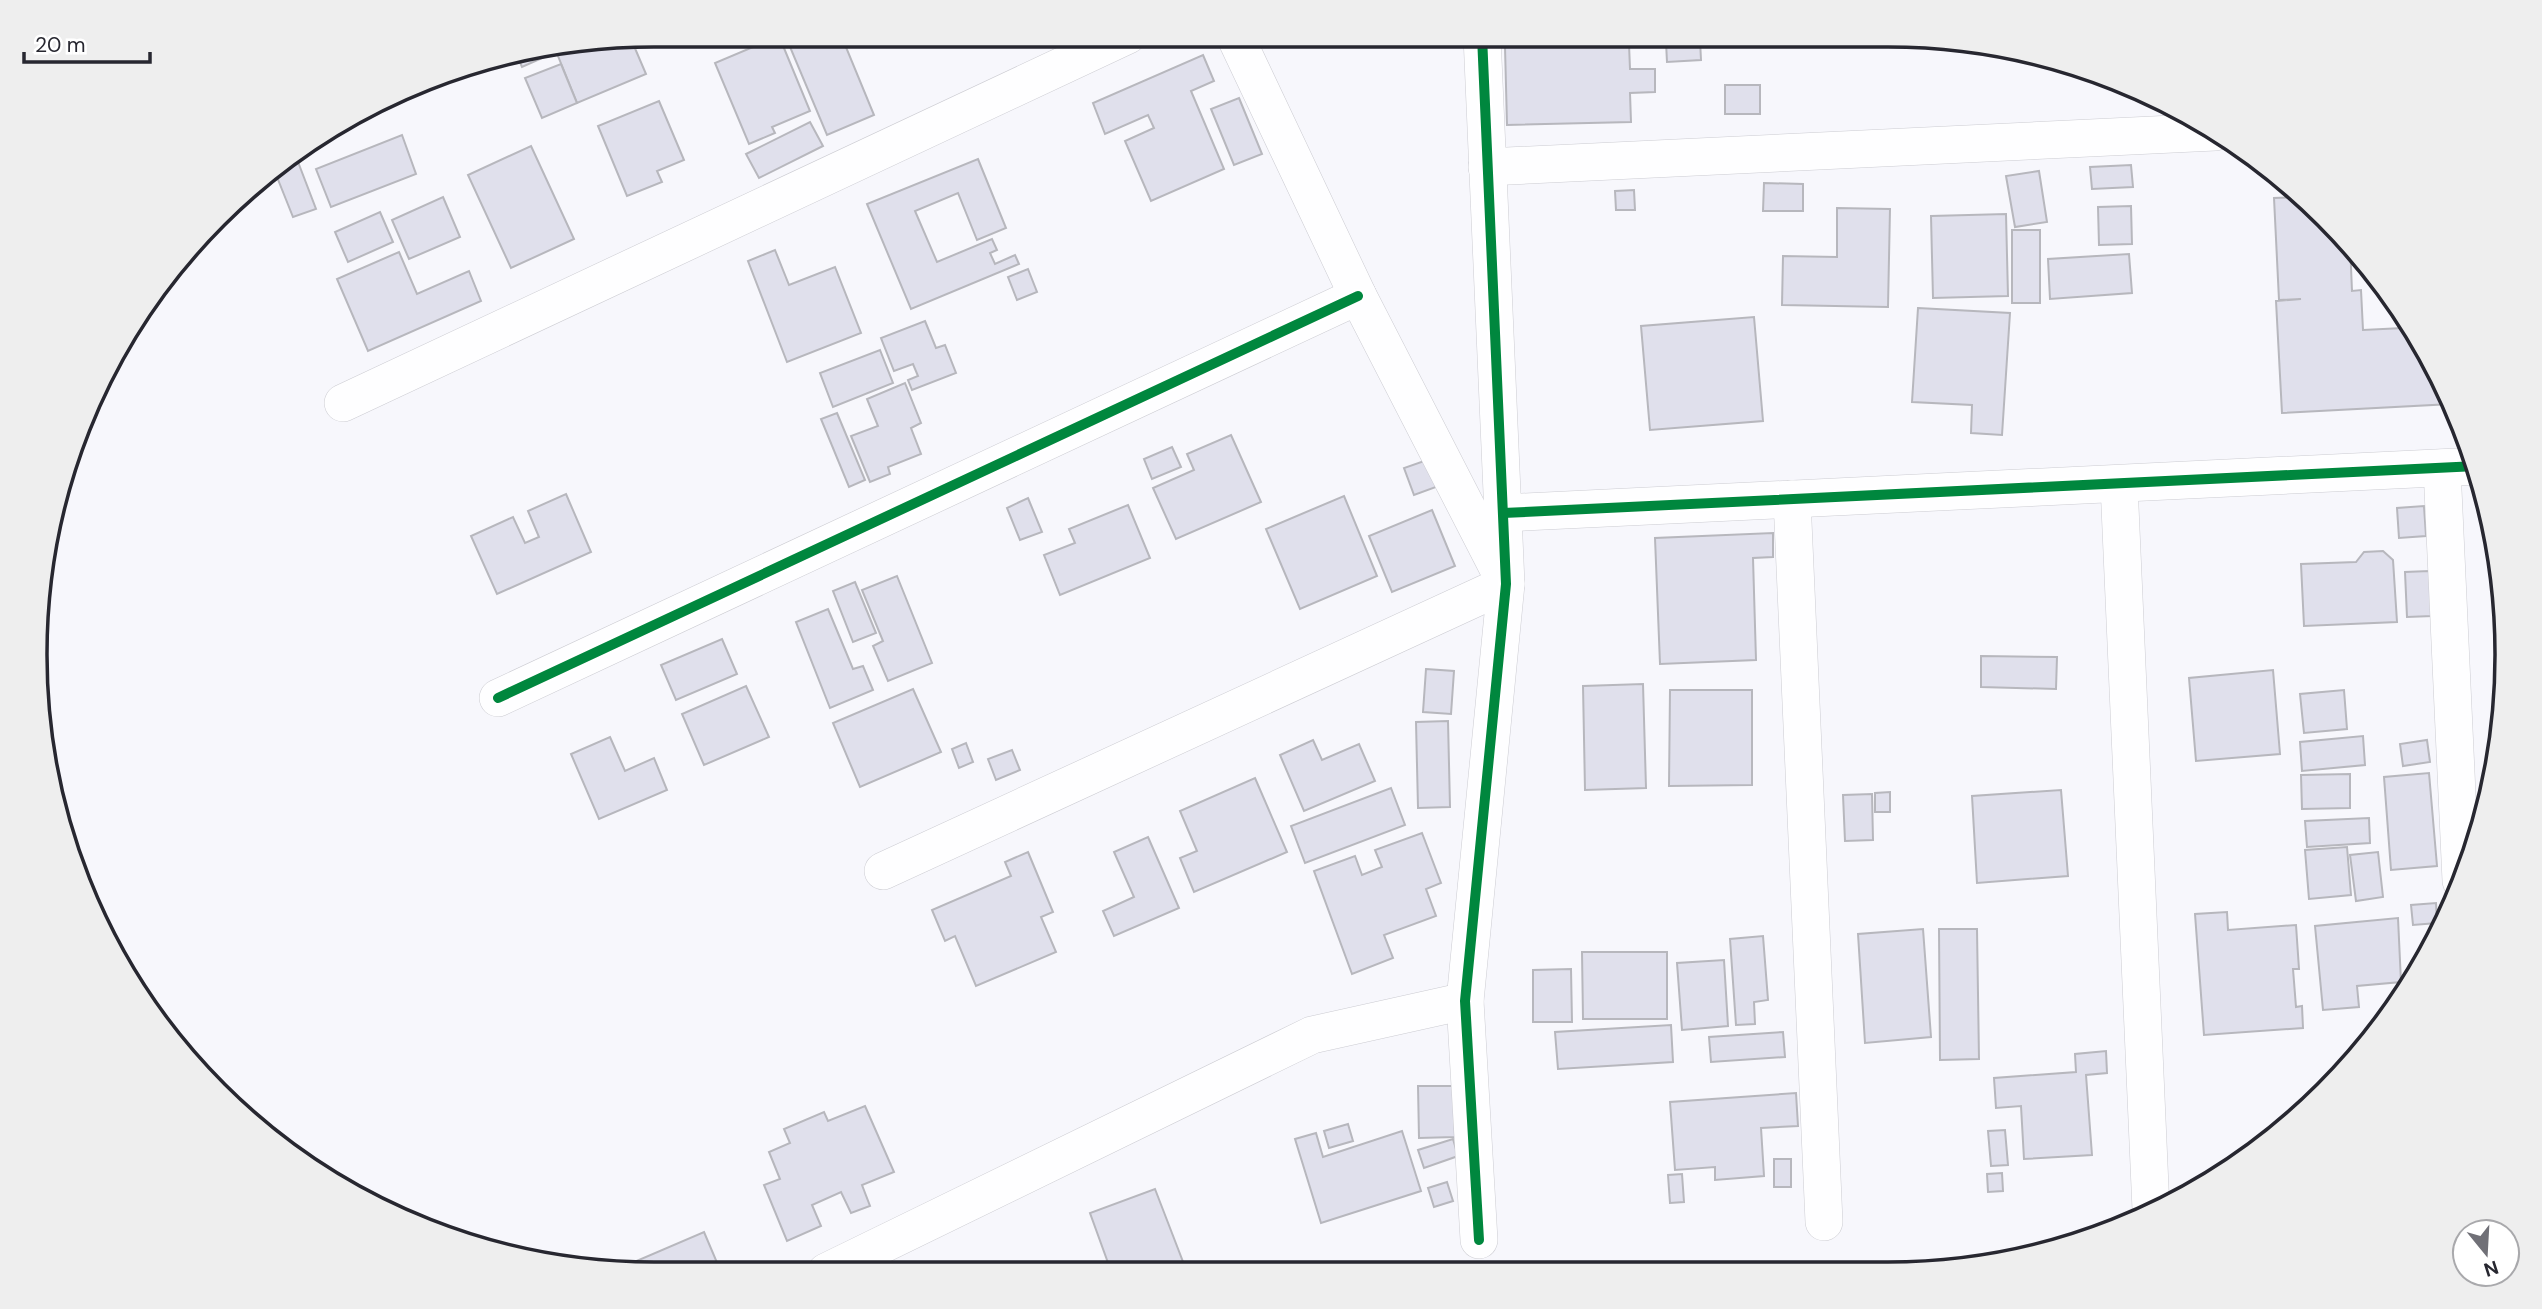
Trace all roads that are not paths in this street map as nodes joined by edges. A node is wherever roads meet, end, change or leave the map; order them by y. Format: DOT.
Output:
graph roads {
  1 [pos="1105,47"];
  2 [pos="1240,47"];
  3 [pos="1483,47"];
  4 [pos="2197,133"];
  5 [pos="1488,167"];
  6 [pos="1358,296"];
  7 [pos="344,403"];
  8 [pos="2460,467"];
  9 [pos="2119,484"];
  10 [pos="1792,499"];
  11 [pos="1503,513"];
  12 [pos="1506,584"];
  13 [pos="498,698"];
  14 [pos="2461,855"];
  15 [pos="883,871"];
  16 [pos="1465,1000"];
  17 [pos="2151,1202"];
  18 [pos="1824,1222"];
  19 [pos="1479,1241"];
  20 [pos="847,1262"];
  1 -- 7 [label="street"];
  2 -- 6 [label="street"];
  3 -- 5 [label="street"];
  4 -- 5 [label="street"];
  5 -- 11 [label="street"];
  6 -- 12 [label="street"];
  6 -- 13 [label="street"];
  8 -- 9 [label="street"];
  8 -- 14 [label="street"];
  9 -- 10 [label="street"];
  9 -- 17 [label="street"];
  10 -- 11 [label="street"];
  10 -- 18 [label="street"];
  11 -- 12 [label="street"];
  12 -- 15 [label="street"];
  12 -- 16 [label="street"];
  16 -- 19 [label="street"];
  16 -- 20 [label="street"];
}
